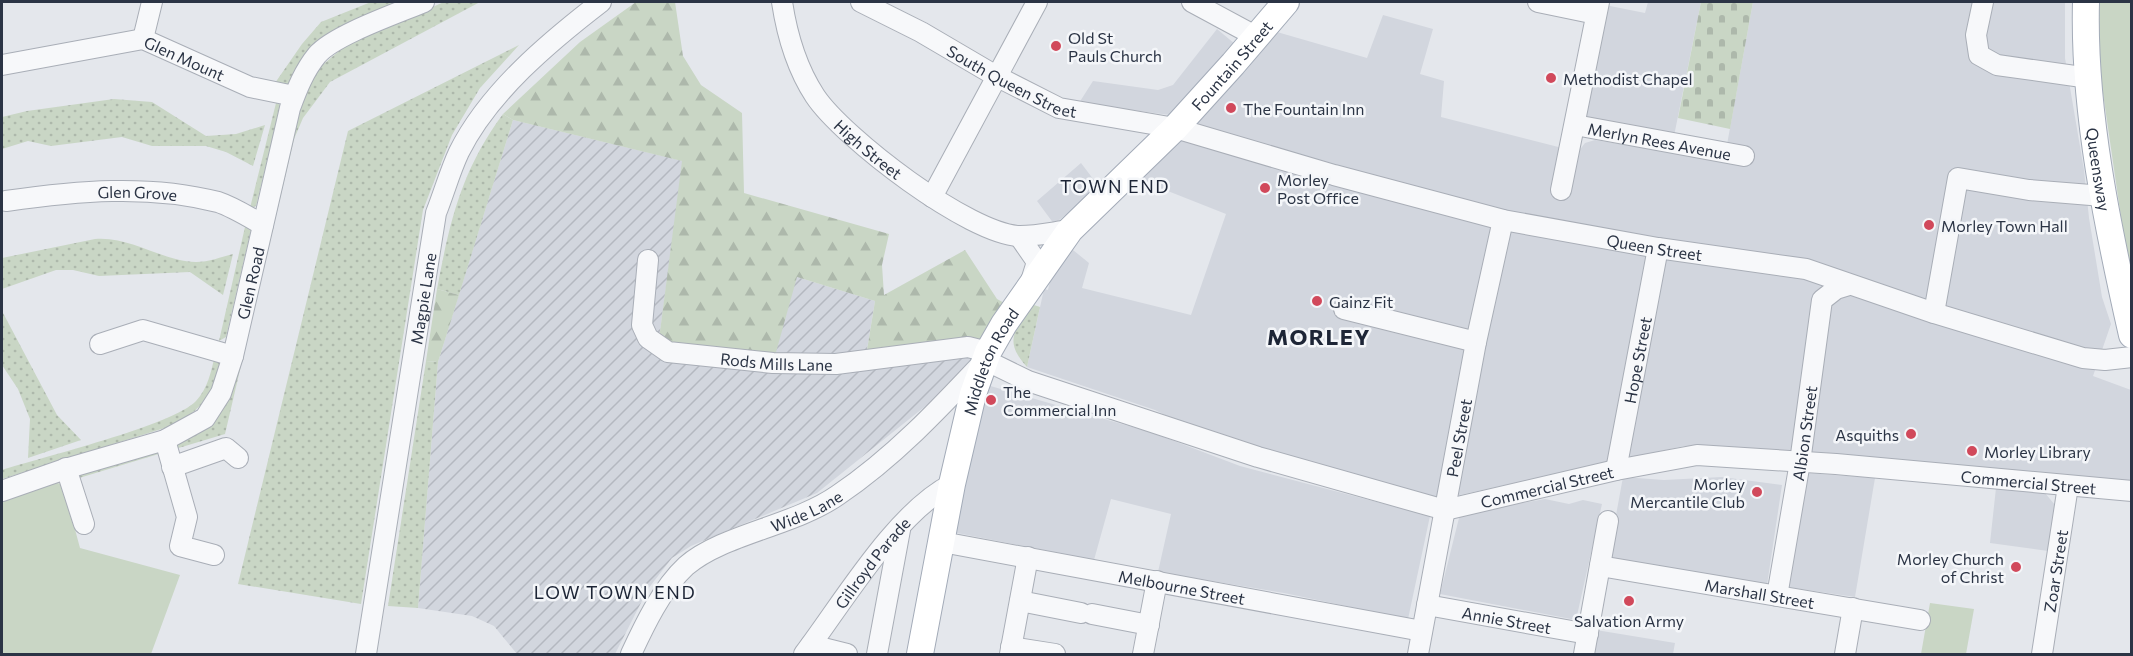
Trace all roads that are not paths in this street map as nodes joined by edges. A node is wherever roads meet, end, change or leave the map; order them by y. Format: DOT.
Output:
graph roads {
  1 [pos="152,2"];
  2 [pos="424,2"];
  3 [pos="601,2"];
  4 [pos="782,2"];
  5 [pos="861,2"];
  6 [pos="1037,2"];
  7 [pos="1192,2"];
  8 [pos="1286,2"];
  9 [pos="1538,2"];
  10 [pos="1983,2"];
  11 [pos="2086,2"];
  12 [pos="889,7"];
  13 [pos="1598,8"];
  14 [pos="1257,37"];
  15 [pos="143,39"];
  16 [pos="2,66"];
  17 [pos="996,76"];
  18 [pos="2089,78"];
  19 [pos="294,96"];
  20 [pos="1575,125"];
  21 [pos="1175,128"];
  22 [pos="1744,156"];
  23 [pos="1561,190"];
  24 [pos="2103,196"];
  25 [pos="932,197"];
  26 [pos="6,201"];
  27 [pos="1503,220"];
  28 [pos="263,225"];
  29 [pos="1070,230"];
  30 [pos="1019,236"];
  31 [pos="1658,248"];
  32 [pos="648,260"];
  33 [pos="1849,285"];
  34 [pos="1026,293"];
  35 [pos="1344,309"];
  36 [pos="1934,313"];
  37 [pos="2132,335"];
  38 [pos="1476,342"];
  39 [pos="100,344"];
  40 [pos="233,356"];
  41 [pos="986,356"];
  42 [pos="2132,357"];
  43 [pos="165,440"];
  44 [pos="238,458"];
  45 [pos="1800,462"];
  46 [pos="172,467"];
  47 [pos="66,468"];
  48 [pos="1616,470"];
  49 [pos="952,484"];
  50 [pos="2068,486"];
  51 [pos="2,491"];
  52 [pos="2132,491"];
  53 [pos="1445,510"];
  54 [pos="1608,521"];
  55 [pos="84,524"];
  56 [pos="901,527"];
  57 [pos="942,542"];
  58 [pos="214,555"];
  59 [pos="1028,557"];
  60 [pos="1600,566"];
  61 [pos="1157,581"];
  62 [pos="1777,596"];
  63 [pos="1020,601"];
  64 [pos="1427,605"];
  65 [pos="1853,608"];
  66 [pos="1920,620"];
  67 [pos="1149,625"];
  68 [pos="1422,631"];
  69 [pos="1588,634"];
  70 [pos="807,650"];
  71 [pos="1011,651"];
  72 [pos="366,654"];
  73 [pos="631,654"];
  74 [pos="847,654"];
  75 [pos="877,654"];
  76 [pos="920,654"];
  77 [pos="1055,654"];
  78 [pos="1143,654"];
  79 [pos="1418,654"];
  80 [pos="1584,654"];
  81 [pos="1845,654"];
  82 [pos="2042,654"];
  1 -- 15 [label="street"];
  2 -- 19 [label="street, Glen Road"];
  3 -- 72 [label="street, Magpie Lane"];
  4 -- 25 [label="street, High Street"];
  5 -- 12 [label="street, South Queen Street"];
  6 -- 17 [label="street"];
  7 -- 14 [label="street"];
  8 -- 14 [label="main road, Fountain Street"];
  9 -- 13 [label="street"];
  10 -- 18 [label="street"];
  11 -- 18 [label="main road, Queensway"];
  12 -- 17 [label="street, South Queen Street"];
  13 -- 20 [label="street"];
  14 -- 21 [label="main road, Fountain Street"];
  15 -- 16 [label="street, Glen Mount"];
  15 -- 19 [label="street, Glen Mount"];
  17 -- 21 [label="street, South Queen Street"];
  17 -- 25 [label="street"];
  18 -- 24 [label="main road, Queensway"];
  19 -- 28 [label="street, Glen Road"];
  20 -- 22 [label="street, Merlyn Rees Avenue"];
  20 -- 23 [label="street"];
  21 -- 27 [label="street, Queen Street"];
  21 -- 29 [label="main road, Middleton Road"];
  24 -- 36 [label="street"];
  24 -- 37 [label="main road, Queensway"];
  25 -- 30 [label="street, High Street"];
  26 -- 28 [label="street, Glen Grove"];
  27 -- 31 [label="street, Queen Street"];
  27 -- 38 [label="street, Peel Street"];
  28 -- 40 [label="street, Glen Road"];
  29 -- 30 [label="street, High Street"];
  29 -- 34 [label="main road, Middleton Road"];
  30 -- 34 [label="street"];
  31 -- 33 [label="street, Queen Street"];
  31 -- 48 [label="street, Hope Street"];
  32 -- 41 [label="street, Rods Mills Lane"];
  33 -- 36 [label="street, Queen Street"];
  33 -- 45 [label="street, Albion Street"];
  34 -- 41 [label="main road, Middleton Road"];
  35 -- 38 [label="street"];
  36 -- 42 [label="street, Queen Street"];
  38 -- 53 [label="street, Peel Street"];
  39 -- 40 [label="street"];
  40 -- 43 [label="street, Glen Road"];
  41 -- 49 [label="main road, Middleton Road"];
  41 -- 53 [label="street, Commercial Street"];
  41 -- 73 [label="street, Wide Lane"];
  43 -- 46 [label="street"];
  43 -- 47 [label="street, Glen Road"];
  44 -- 46 [label="street"];
  45 -- 48 [label="street, Commercial Street"];
  45 -- 50 [label="street, Commercial Street"];
  45 -- 62 [label="street, Albion Street"];
  46 -- 58 [label="street"];
  47 -- 51 [label="street, Glen Road"];
  47 -- 55 [label="street"];
  48 -- 53 [label="street, Commercial Street"];
  49 -- 56 [label="street, Gillroyd Parade"];
  49 -- 57 [label="main road, Middleton Road"];
  50 -- 52 [label="street, Commercial Street"];
  50 -- 82 [label="street, Zoar Street"];
  53 -- 64 [label="street, Peel Street"];
  54 -- 60 [label="street"];
  56 -- 70 [label="street, Gillroyd Parade"];
  56 -- 75 [label="street"];
  57 -- 59 [label="street, Melbourne Street"];
  57 -- 76 [label="main road, Middleton Road"];
  59 -- 61 [label="street, Melbourne Street"];
  59 -- 63 [label="street"];
  60 -- 62 [label="street, Marshall Street"];
  60 -- 69 [label="street"];
  61 -- 67 [label="street"];
  61 -- 68 [label="street, Melbourne Street"];
  62 -- 65 [label="street, Marshall Street"];
  63 -- 67 [label="street"];
  63 -- 71 [label="street"];
  64 -- 68 [label="street, Peel Street"];
  64 -- 69 [label="street, Annie Street"];
  65 -- 66 [label="street, Marshall Street"];
  65 -- 81 [label="street"];
  67 -- 78 [label="street"];
  68 -- 79 [label="street, Peel Street"];
  69 -- 80 [label="street"];
  70 -- 74 [label="street"];
  71 -- 77 [label="street"];
}
